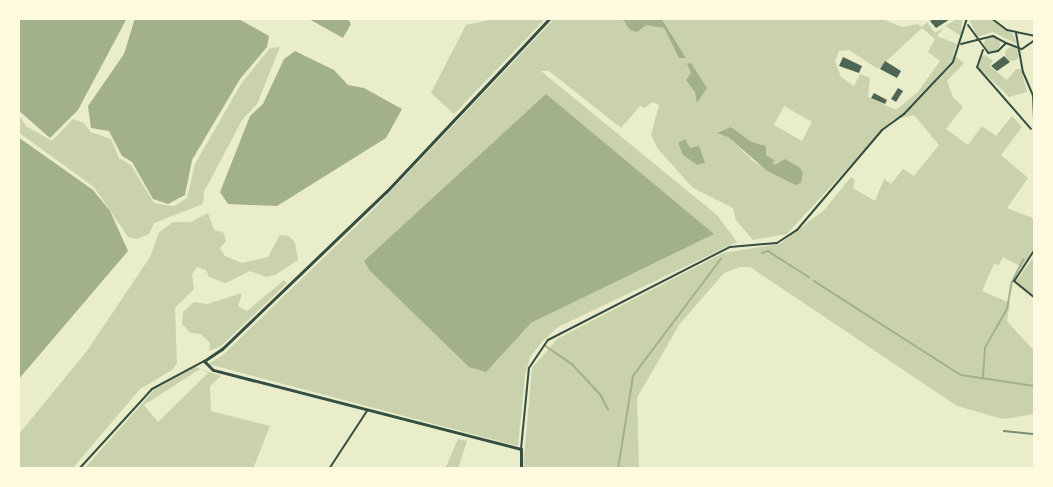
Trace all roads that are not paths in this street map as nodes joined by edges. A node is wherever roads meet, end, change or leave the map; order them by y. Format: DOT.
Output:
graph roads {
  1 [pos="550,18"];
  2 [pos="967,18"];
  3 [pos="991,18"];
  4 [pos="967,23"];
  5 [pos="1016,33"];
  6 [pos="1035,38"];
  7 [pos="975,40"];
  8 [pos="1006,43"];
  9 [pos="961,45"];
  10 [pos="1022,49"];
  11 [pos="982,50"];
  12 [pos="1032,129"];
  13 [pos="1035,141"];
  14 [pos="1035,249"];
  15 [pos="1035,298"];
  16 [pos="204,361"];
  17 [pos="367,411"];
  18 [pos="521,449"];
  19 [pos="79,469"];
  20 [pos="329,469"];
  21 [pos="521,469"];
  1 -- 16 [label="street"];
  2 -- 4 [label="street"];
  3 -- 5 [label="street"];
  4 -- 7 [label="street"];
  4 -- 9 [label="street"];
  5 -- 6 [label="street"];
  5 -- 10 [label="street"];
  6 -- 10 [label="street"];
  7 -- 8 [label="street"];
  7 -- 9 [label="street"];
  7 -- 11 [label="street"];
  8 -- 10 [label="street"];
  8 -- 11 [label="street"];
  9 -- 18 [label="street"];
  10 -- 12 [label="street"];
  11 -- 12 [label="street"];
  12 -- 13 [label="street"];
  14 -- 15 [label="street"];
  16 -- 17 [label="street"];
  16 -- 19 [label="street"];
  17 -- 18 [label="street"];
  17 -- 20 [label="street"];
  18 -- 21 [label="street"];
}
